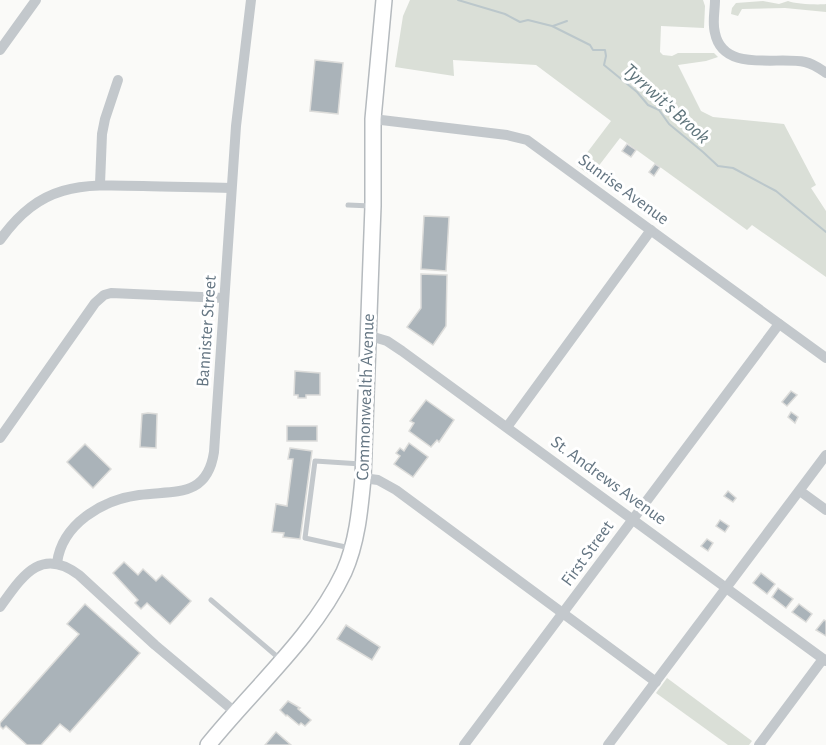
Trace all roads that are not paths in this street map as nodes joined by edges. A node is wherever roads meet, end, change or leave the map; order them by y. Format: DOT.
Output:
graph roads {
  1 [pos="251,0"];
  2 [pos="384,0"];
  3 [pos="715,0"];
  4 [pos="33,1"];
  5 [pos="0,50"];
  6 [pos="826,73"];
  7 [pos="118,80"];
  8 [pos="373,119"];
  9 [pos="100,184"];
  10 [pos="231,188"];
  11 [pos="348,205"];
  12 [pos="373,206"];
  13 [pos="651,230"];
  14 [pos="0,240"];
  15 [pos="224,298"];
  16 [pos="779,324"];
  17 [pos="367,335"];
  18 [pos="826,358"];
  19 [pos="507,427"];
  20 [pos="0,438"];
  21 [pos="826,455"];
  22 [pos="363,471"];
  23 [pos="800,491"];
  24 [pos="826,510"];
  25 [pos="633,519"];
  26 [pos="352,549"];
  27 [pos="57,563"];
  28 [pos="727,588"];
  29 [pos="212,600"];
  30 [pos="0,607"];
  31 [pos="563,614"];
  32 [pos="281,660"];
  33 [pos="824,660"];
  34 [pos="656,682"];
  35 [pos="235,712"];
  36 [pos="207,745"];
  37 [pos="465,745"];
  38 [pos="608,745"];
  39 [pos="759,745"];
  1 -- 10 [label="street, Bannister Street"];
  2 -- 8 [label="main road, Commonwealth Avenue"];
  3 -- 6 [label="street"];
  4 -- 5 [label="street"];
  7 -- 9 [label="street"];
  8 -- 12 [label="main road, Commonwealth Avenue"];
  8 -- 13 [label="street, Sunrise Avenue"];
  9 -- 10 [label="street"];
  9 -- 14 [label="street"];
  10 -- 15 [label="street, Bannister Street"];
  11 -- 12 [label="lane"];
  12 -- 17 [label="main road, Commonwealth Avenue"];
  13 -- 16 [label="street, Sunrise Avenue"];
  13 -- 19 [label="street"];
  15 -- 20 [label="street"];
  15 -- 27 [label="street, Bannister Street"];
  16 -- 18 [label="street, Sunrise Avenue"];
  16 -- 25 [label="street, First Street"];
  17 -- 19 [label="street, St. Andrews Avenue"];
  17 -- 22 [label="main road, Commonwealth Avenue"];
  19 -- 25 [label="street, St. Andrews Avenue"];
  21 -- 23 [label="street"];
  22 -- 26 [label="main road, Commonwealth Avenue"];
  22 -- 26 [label="lane"];
  22 -- 31 [label="street"];
  23 -- 24 [label="street"];
  23 -- 28 [label="street"];
  25 -- 28 [label="street, St. Andrews Avenue"];
  25 -- 31 [label="street, First Street"];
  26 -- 32 [label="main road, Commonwealth Avenue"];
  27 -- 30 [label="street"];
  27 -- 35 [label="street"];
  28 -- 33 [label="street, St. Andrews Avenue"];
  28 -- 34 [label="street"];
  29 -- 32 [label="lane"];
  31 -- 34 [label="street"];
  31 -- 37 [label="street, First Street"];
  32 -- 35 [label="main road, Commonwealth Avenue"];
  33 -- 39 [label="street"];
  34 -- 38 [label="street"];
  35 -- 36 [label="main road, Commonwealth Avenue"];
}
